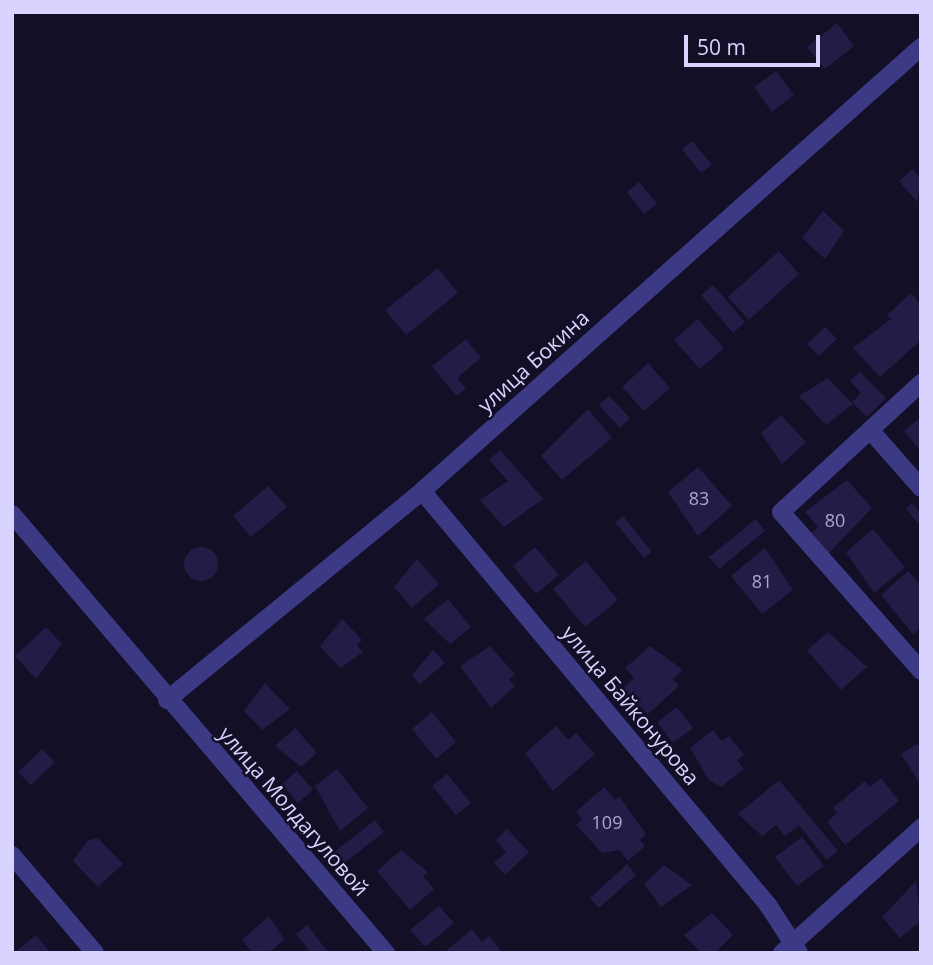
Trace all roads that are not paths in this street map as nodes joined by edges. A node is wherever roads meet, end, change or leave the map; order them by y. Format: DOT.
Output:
graph roads {
  1 [pos="920,49"];
  2 [pos="921,383"];
  3 [pos="871,431"];
  4 [pos="921,488"];
  5 [pos="422,491"];
  6 [pos="12,514"];
  7 [pos="920,670"];
  8 [pos="167,700"];
  9 [pos="921,828"];
  10 [pos="12,855"];
  11 [pos="791,950"];
  12 [pos="95,953"];
  13 [pos="386,953"];
  1 -- 5 [label="street, улица Бокина"];
  2 -- 3 [label="street"];
  3 -- 4 [label="street"];
  3 -- 7 [label="street"];
  5 -- 8 [label="street, улица Бокина"];
  5 -- 11 [label="street, улица Байконурова"];
  6 -- 8 [label="street, улица Молдагуловой"];
  8 -- 13 [label="street, улица Молдагуловой"];
  9 -- 11 [label="street"];
  10 -- 12 [label="street"];
}
